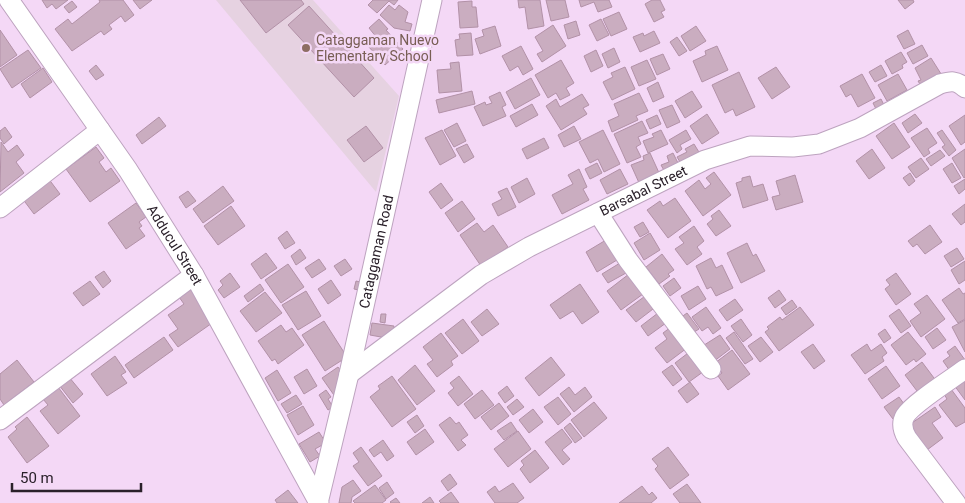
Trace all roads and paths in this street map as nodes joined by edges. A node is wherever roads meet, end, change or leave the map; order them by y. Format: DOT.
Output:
graph roads {
  1 [pos="9,0"];
  2 [pos="432,0"];
  3 [pos="965,88"];
  4 [pos="100,130"];
  5 [pos="0,208"];
  6 [pos="598,213"];
  7 [pos="194,275"];
  8 [pos="711,369"];
  9 [pos="965,370"];
  10 [pos="349,374"];
  11 [pos="0,420"];
  12 [pos="318,503"];
  13 [pos="956,503"];
  1 -- 4 [label="street, Adducul Street"];
  2 -- 10 [label="street, Cataggaman Road"];
  3 -- 6 [label="street, Barsabal Street"];
  4 -- 5 [label="street"];
  4 -- 7 [label="street, Adducul Street"];
  6 -- 8 [label="street"];
  6 -- 10 [label="street, Barsabal Street"];
  7 -- 11 [label="street"];
  7 -- 12 [label="street, Adducul Street"];
  9 -- 13 [label="street"];
  10 -- 12 [label="street, Cataggaman Road"];
}
